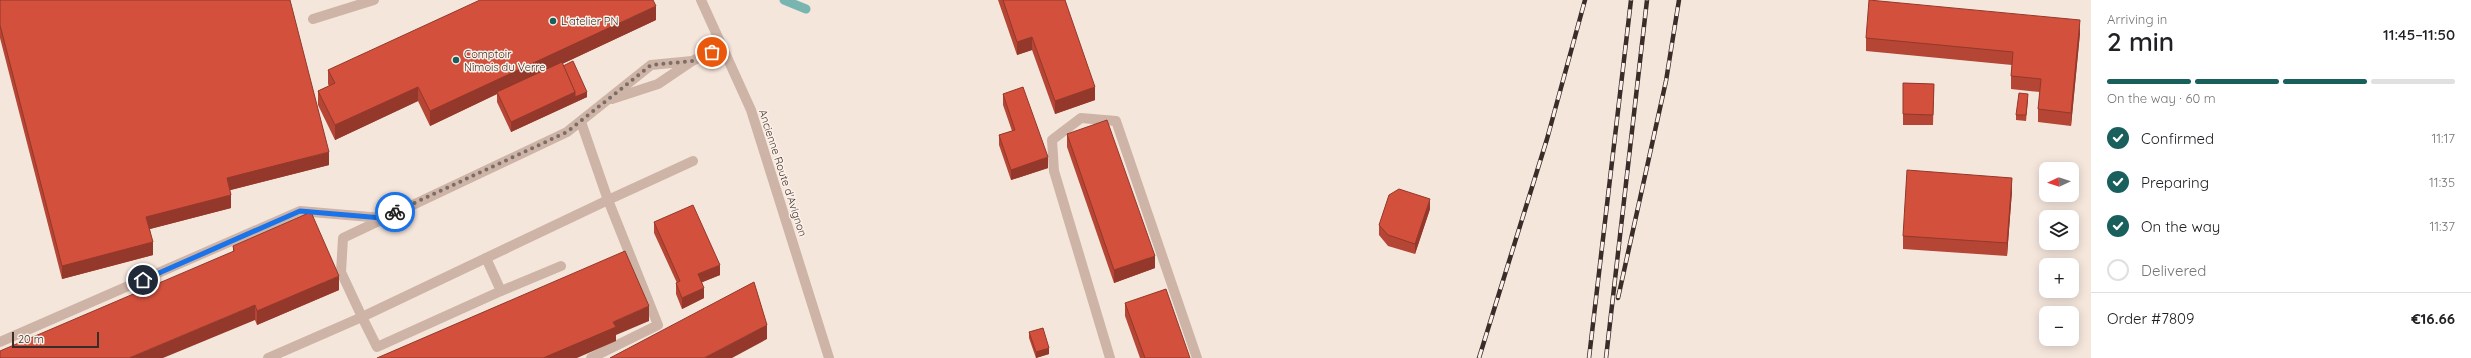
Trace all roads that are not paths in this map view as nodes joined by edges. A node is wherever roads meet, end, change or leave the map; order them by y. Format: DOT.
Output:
graph roads {
  1 [pos="374,0"];
  2 [pos="701,0"];
  3 [pos="313,19"];
  4 [pos="722,47"];
  5 [pos="692,61"];
  6 [pos="605,101"];
  7 [pos="582,122"];
  8 [pos="693,161"];
  9 [pos="608,200"];
  10 [pos="382,218"];
  11 [pos="486,258"];
  12 [pos="561,266"];
  13 [pos="500,291"];
  14 [pos="362,317"];
  15 [pos="0,342"];
  16 [pos="268,358"];
  17 [pos="590,358"];
  18 [pos="830,358"];
  19 [pos="1110,358"];
  20 [pos="1197,358"];
  1 -- 3 [label="street"];
  2 -- 4 [label="street, Ancienne Route d'Avignon"];
  4 -- 5 [label="street"];
  4 -- 18 [label="street, Ancienne Route d'Avignon"];
  5 -- 6 [label="street"];
  5 -- 6 [label="street"];
  6 -- 7 [label="street"];
  7 -- 9 [label="street"];
  7 -- 10 [label="street"];
  8 -- 9 [label="street"];
  9 -- 11 [label="street"];
  9 -- 17 [label="street"];
  10 -- 14 [label="street"];
  10 -- 15 [label="street"];
  11 -- 13 [label="street"];
  11 -- 14 [label="street"];
  12 -- 13 [label="street"];
  13 -- 14 [label="street"];
  14 -- 16 [label="street"];
  19 -- 20 [label="street"];
}
